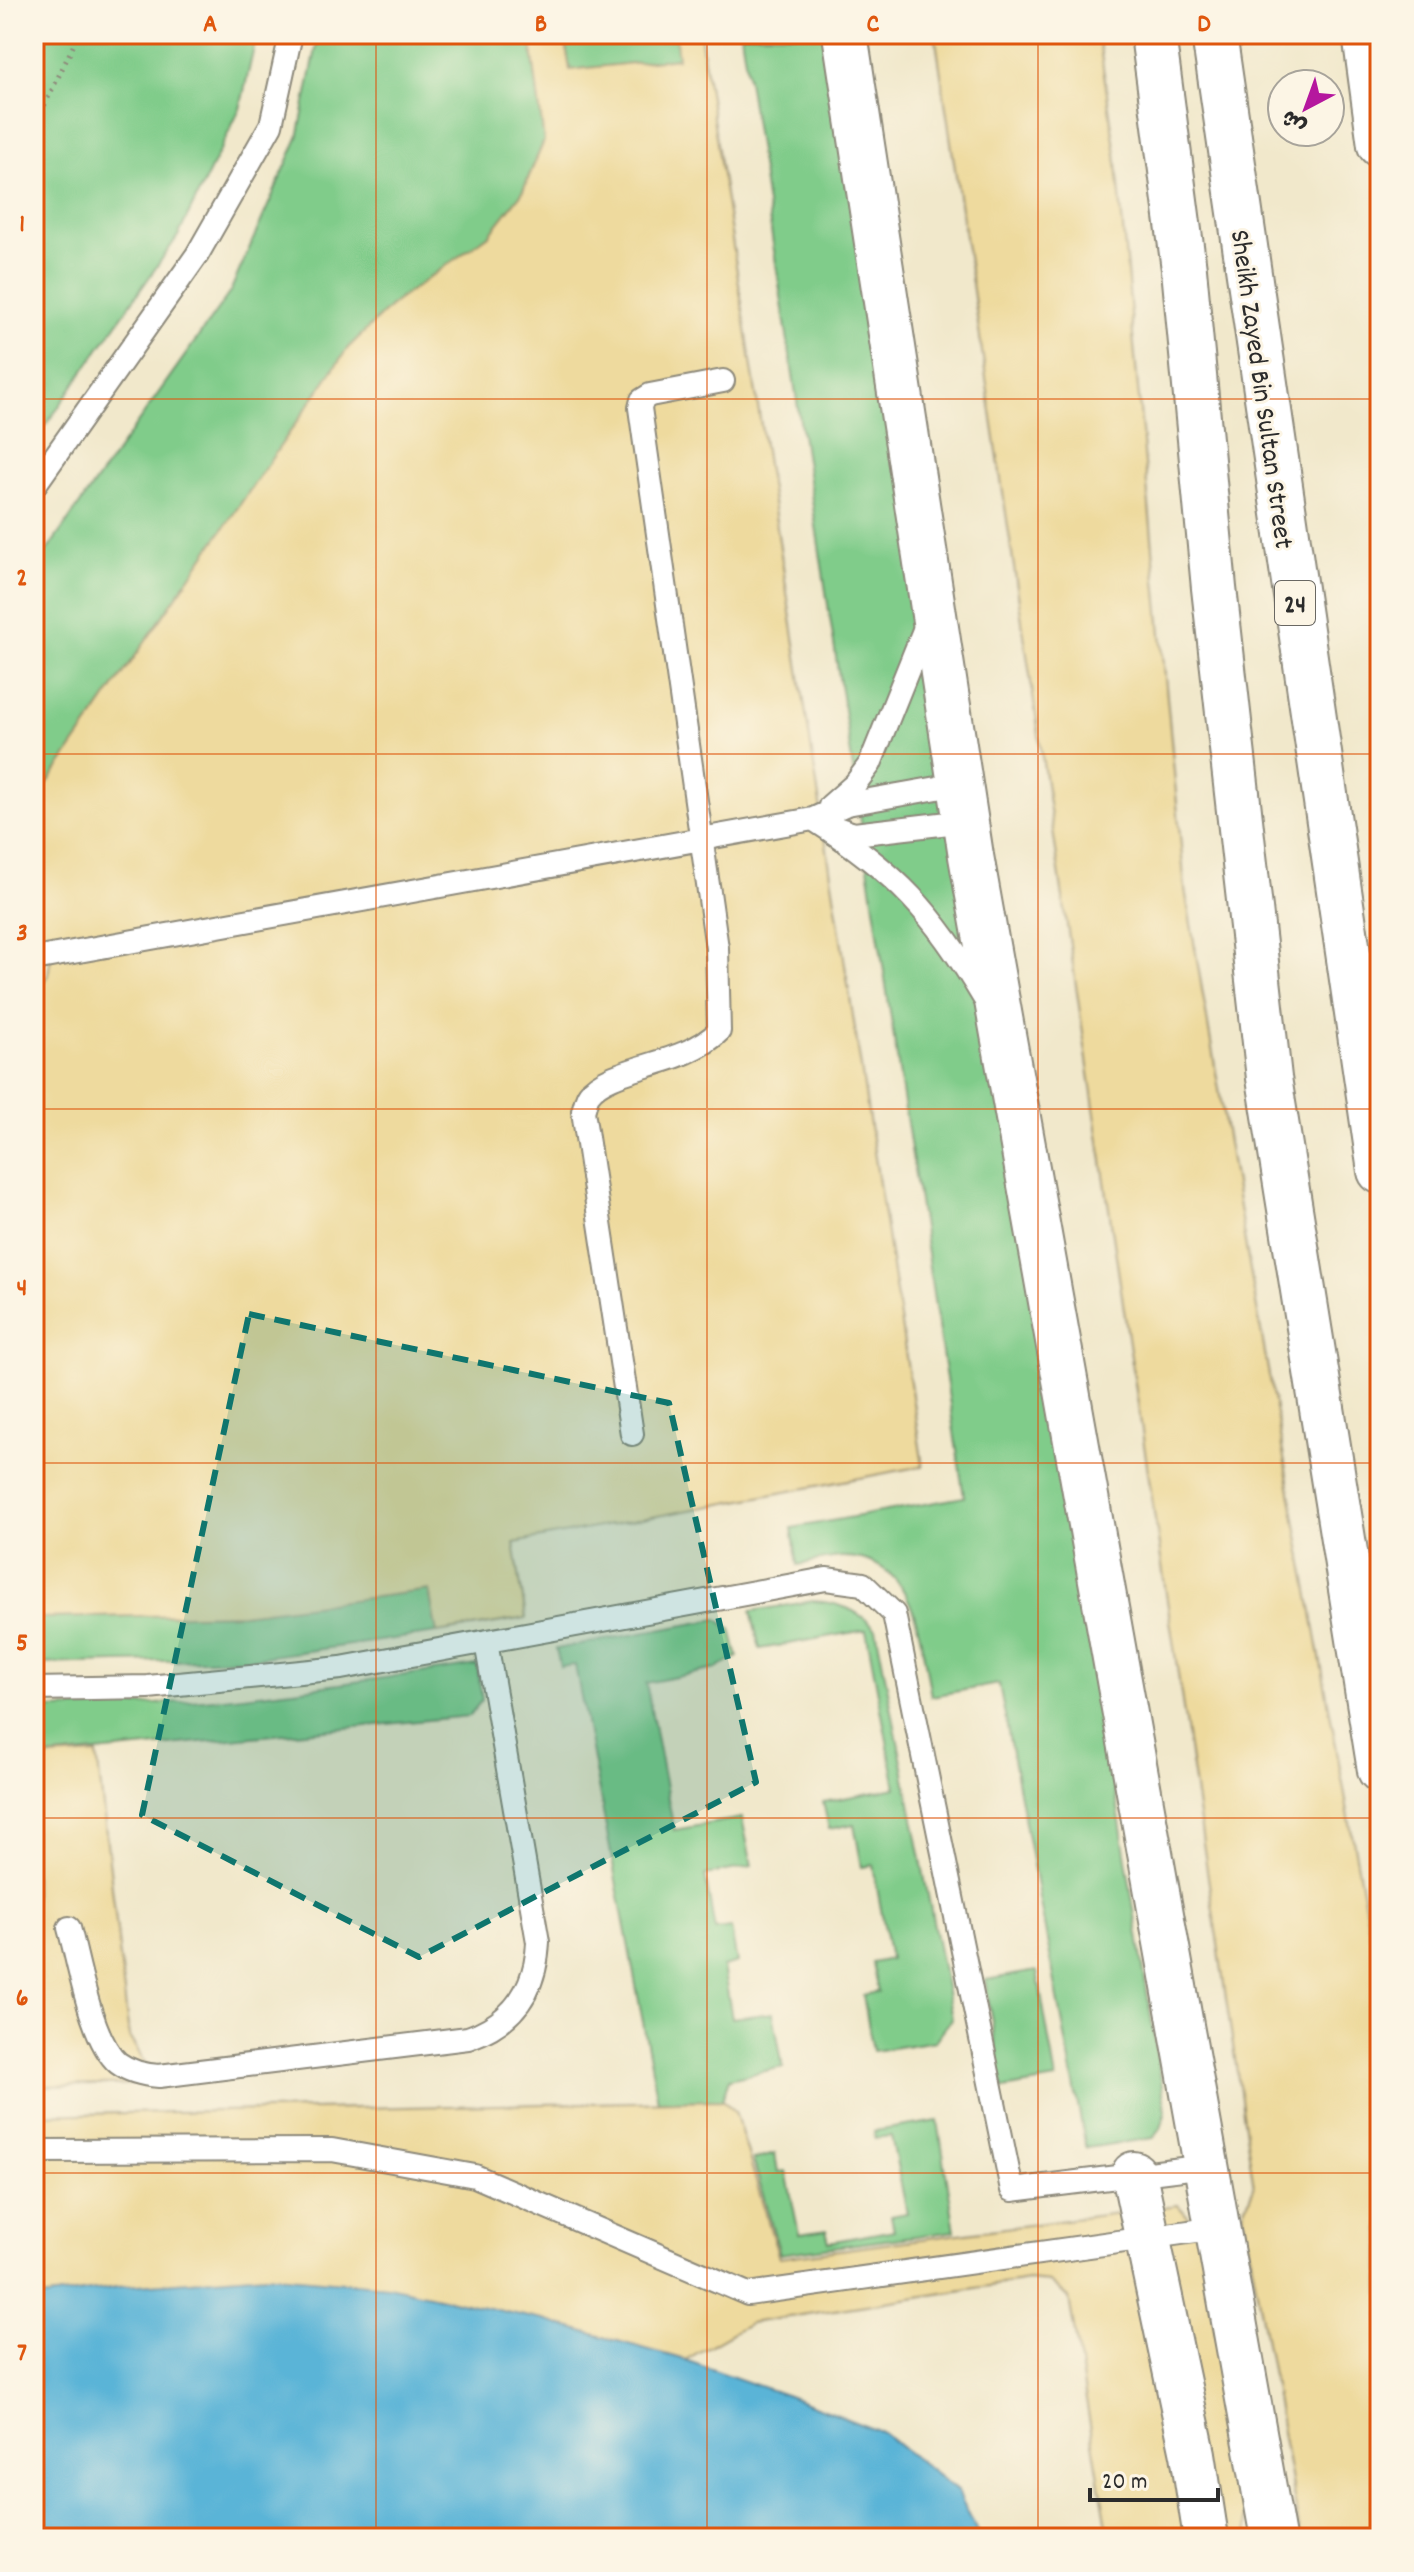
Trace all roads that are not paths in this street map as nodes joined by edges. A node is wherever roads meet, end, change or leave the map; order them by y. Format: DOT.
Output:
graph roads {
  1 [pos="291,34"];
  2 [pos="845,34"];
  3 [pos="1153,34"];
  4 [pos="1214,34"];
  5 [pos="1365,34"];
  6 [pos="1380,145"];
  7 [pos="723,381"];
  8 [pos="34,486"];
  9 [pos="934,606"];
  10 [pos="963,802"];
  11 [pos="813,819"];
  12 [pos="703,838"];
  13 [pos="34,959"];
  14 [pos="1000,1023"];
  15 [pos="1380,1171"];
  16 [pos="632,1434"];
  17 [pos="486,1642"];
  18 [pos="34,1689"];
  19 [pos="1380,1770"];
  20 [pos="69,1928"];
  21 [pos="34,2151"];
  22 [pos="1206,2166"];
  23 [pos="1134,2174"];
  24 [pos="1217,2228"];
  25 [pos="1146,2237"];
  26 [pos="1206,2538"];
  27 [pos="1273,2538"];
  1 -- 8 [label="lane"];
  2 -- 9 [label="main road"];
  3 -- 19 [label="main road"];
  4 -- 15 [label="main road, Sheikh Zayed Bin Sultan Street / 24"];
  5 -- 6 [label="main road"];
  7 -- 12 [label="lane"];
  9 -- 10 [label="main road"];
  9 -- 11 [label="lane"];
  10 -- 11 [label="lane"];
  10 -- 11 [label="lane"];
  10 -- 14 [label="main road"];
  11 -- 12 [label="lane"];
  11 -- 14 [label="lane"];
  12 -- 13 [label="lane"];
  12 -- 16 [label="lane"];
  14 -- 22 [label="main road"];
  17 -- 18 [label="lane"];
  17 -- 20 [label="lane"];
  17 -- 23 [label="lane"];
  21 -- 25 [label="lane"];
  22 -- 23 [label="lane"];
  22 -- 24 [label="main road"];
  23 -- 25 [label="main road"];
  24 -- 25 [label="lane"];
  24 -- 27 [label="main road"];
  25 -- 26 [label="main road"];
}
